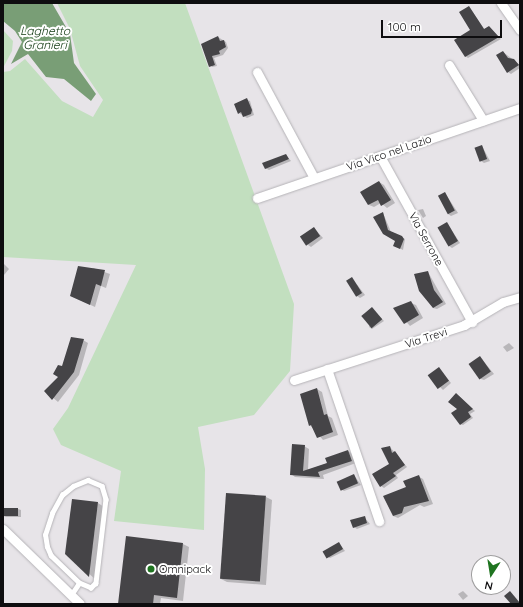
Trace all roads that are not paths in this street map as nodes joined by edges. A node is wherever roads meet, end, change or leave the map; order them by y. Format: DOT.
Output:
graph roads {
  1 [pos="501,3"];
  2 [pos="520,30"];
  3 [pos="449,65"];
  4 [pos="257,72"];
  5 [pos="520,108"];
  6 [pos="484,120"];
  7 [pos="380,156"];
  8 [pos="314,178"];
  9 [pos="257,198"];
  10 [pos="520,297"];
  11 [pos="472,322"];
  12 [pos="327,369"];
  13 [pos="294,380"];
  14 [pos="379,521"];
  15 [pos="3,529"];
  16 [pos="79,583"];
  17 [pos="71,595"];
  18 [pos="80,604"];
  1 -- 2 [label="street"];
  3 -- 6 [label="street"];
  4 -- 8 [label="street"];
  5 -- 6 [label="street, Via Vico nel Lazio"];
  6 -- 7 [label="street, Via Vico nel Lazio"];
  7 -- 8 [label="street, Via Vico nel Lazio"];
  7 -- 11 [label="street, Via Serrone"];
  8 -- 9 [label="street, Via Vico nel Lazio"];
  10 -- 11 [label="street, Via Trevi"];
  11 -- 12 [label="street, Via Trevi"];
  12 -- 13 [label="street, Via Trevi"];
  12 -- 14 [label="street"];
  15 -- 17 [label="street"];
  16 -- 16 [label="lane"];
  16 -- 17 [label="lane"];
  17 -- 18 [label="street"];
}
